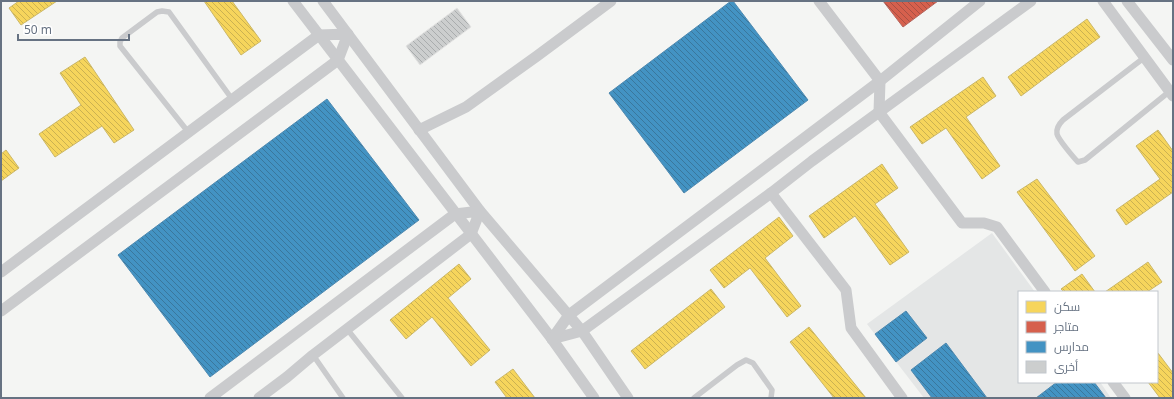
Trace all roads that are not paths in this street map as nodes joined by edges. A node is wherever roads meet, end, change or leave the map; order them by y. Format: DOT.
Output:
graph roads {
  1 [pos="293,1"];
  2 [pos="323,1"];
  3 [pos="611,1"];
  4 [pos="819,1"];
  5 [pos="980,1"];
  6 [pos="1031,1"];
  7 [pos="1103,1"];
  8 [pos="1127,1"];
  9 [pos="348,34"];
  10 [pos="319,35"];
  11 [pos="1145,56"];
  12 [pos="338,60"];
  13 [pos="1173,60"];
  14 [pos="880,81"];
  15 [pos="1171,93"];
  16 [pos="232,100"];
  17 [pos="879,112"];
  18 [pos="419,130"];
  19 [pos="189,133"];
  20 [pos="771,193"];
  21 [pos="480,211"];
  22 [pos="455,214"];
  23 [pos="471,234"];
  24 [pos="1,272"];
  25 [pos="1045,291"];
  26 [pos="1,311"];
  27 [pos="569,315"];
  28 [pos="347,329"];
  29 [pos="582,331"];
  30 [pos="552,339"];
  31 [pos="313,355"];
  32 [pos="1114,383"];
  33 [pos="210,398"];
  34 [pos="259,398"];
  35 [pos="343,398"];
  36 [pos="402,398"];
  37 [pos="594,398"];
  38 [pos="628,398"];
  39 [pos="694,398"];
  40 [pos="771,398"];
  41 [pos="902,398"];
  42 [pos="1126,398"];
  1 -- 10 [label="street"];
  2 -- 9 [label="street"];
  3 -- 18 [label="street"];
  4 -- 14 [label="street"];
  5 -- 14 [label="street"];
  6 -- 17 [label="street"];
  7 -- 11 [label="street"];
  8 -- 13 [label="street"];
  9 -- 10 [label="street"];
  9 -- 12 [label="street"];
  9 -- 18 [label="street"];
  10 -- 12 [label="street"];
  10 -- 16 [label="street"];
  11 -- 15 [label="street"];
  11 -- 15 [label="lane"];
  12 -- 22 [label="street"];
  12 -- 26 [label="street"];
  14 -- 17 [label="street"];
  14 -- 27 [label="street"];
  16 -- 19 [label="street"];
  16 -- 19 [label="lane"];
  17 -- 20 [label="street"];
  17 -- 25 [label="street"];
  18 -- 21 [label="street"];
  19 -- 24 [label="street"];
  20 -- 29 [label="street"];
  20 -- 41 [label="street"];
  21 -- 22 [label="street"];
  21 -- 23 [label="street"];
  21 -- 27 [label="street"];
  22 -- 23 [label="street"];
  22 -- 33 [label="street"];
  23 -- 28 [label="street"];
  23 -- 30 [label="street"];
  27 -- 29 [label="street"];
  27 -- 30 [label="street"];
  28 -- 31 [label="street"];
  28 -- 36 [label="lane"];
  29 -- 30 [label="street"];
  29 -- 38 [label="street"];
  30 -- 37 [label="street"];
  31 -- 34 [label="street"];
  31 -- 35 [label="lane"];
  32 -- 42 [label="street"];
  39 -- 40 [label="lane"];
}
